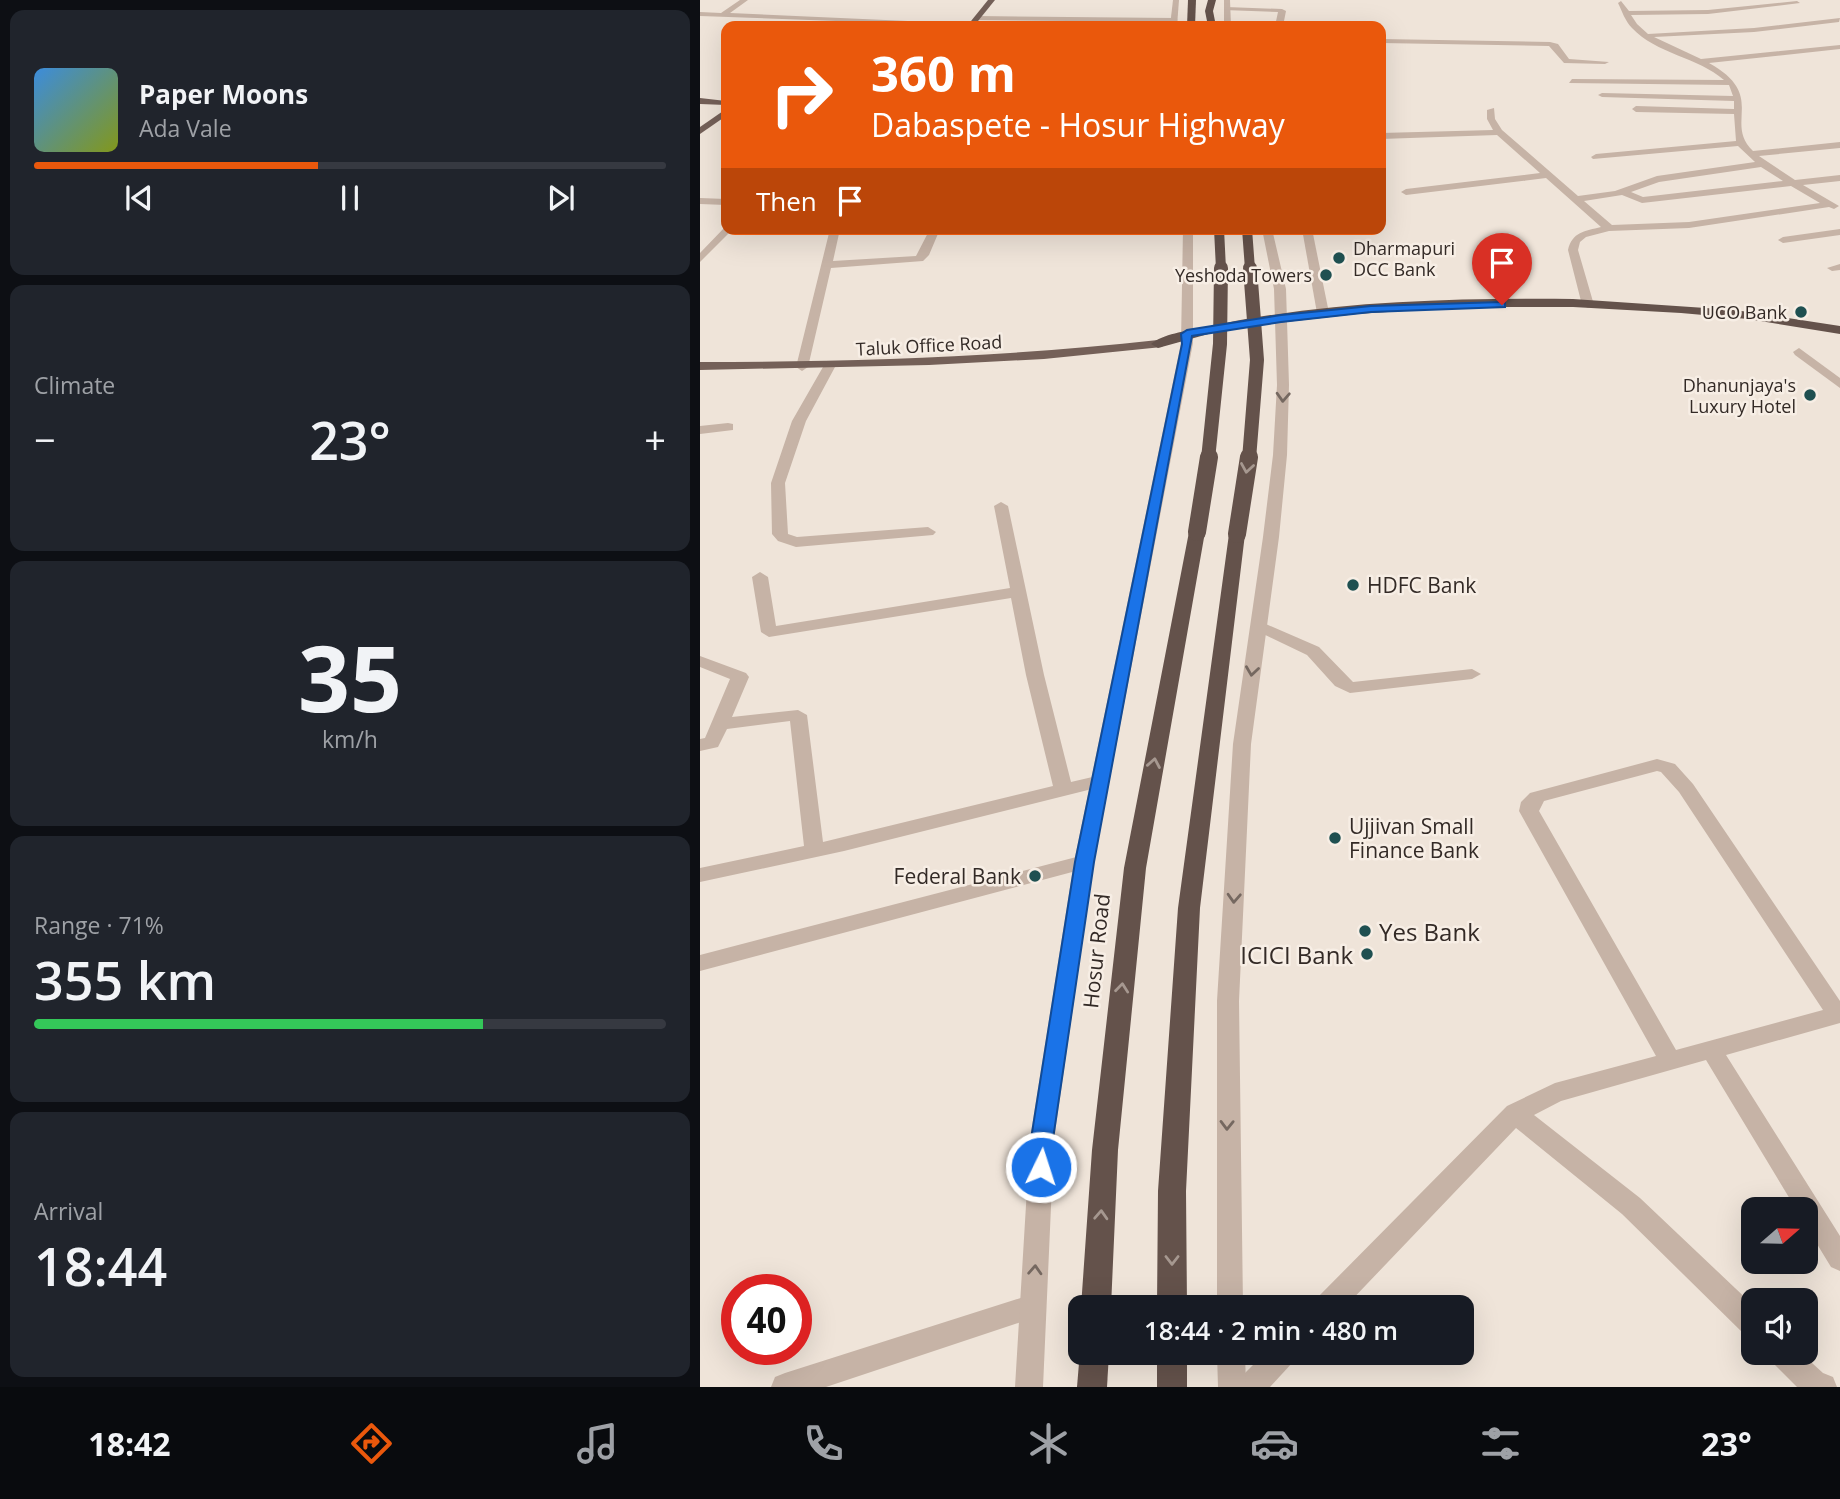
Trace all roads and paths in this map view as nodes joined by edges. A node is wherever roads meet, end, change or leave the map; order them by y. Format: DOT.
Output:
graph roads {
  1 [pos="744,0"];
  2 [pos="992,0"];
  3 [pos="1176,0"];
  4 [pos="1192,0"];
  5 [pos="1212,0"];
  6 [pos="1227,0"];
  7 [pos="1257,0"];
  8 [pos="1656,0"];
  9 [pos="1794,1"];
  10 [pos="1620,3"];
  11 [pos="1810,8"];
  12 [pos="1226,9"];
  13 [pos="1628,13"];
  14 [pos="1672,13"];
  15 [pos="1695,13"];
  16 [pos="1822,13"];
  17 [pos="700,14"];
  18 [pos="1257,14"];
  19 [pos="721,16"];
  20 [pos="1704,19"];
  21 [pos="1839,19"];
  22 [pos="901,21"];
  23 [pos="975,21"];
  24 [pos="1174,21"];
  25 [pos="1191,21"];
  26 [pos="1211,21"];
  27 [pos="1227,21"];
  28 [pos="1280,21"];
  29 [pos="1713,26"];
  30 [pos="1723,32"];
  31 [pos="1648,36"];
  32 [pos="1386,41"];
  33 [pos="1840,47"];
  34 [pos="1703,61"];
  35 [pos="1605,62"];
  36 [pos="1572,80"];
  37 [pos="1731,83"];
  38 [pos="1602,95"];
  39 [pos="1738,99"];
  40 [pos="700,101"];
  41 [pos="721,103"];
  42 [pos="1636,109"];
  43 [pos="1491,110"];
  44 [pos="1737,112"];
  45 [pos="721,116"];
  46 [pos="700,131"];
  47 [pos="1499,132"];
  48 [pos="1386,136"];
  49 [pos="1740,143"];
  50 [pos="1840,145"];
  51 [pos="1752,154"];
  52 [pos="1596,157"];
  53 [pos="1764,164"];
  54 [pos="1548,175"];
  55 [pos="1840,178"];
  56 [pos="1793,182"];
  57 [pos="1406,192"];
  58 [pos="1623,192"];
  59 [pos="1576,199"];
  60 [pos="700,201"];
  61 [pos="721,202"];
  62 [pos="1835,207"];
  63 [pos="1609,228"];
  64 [pos="1840,232"];
  65 [pos="722,235"];
  66 [pos="834,235"];
  67 [pos="933,235"];
  68 [pos="1188,235"];
  69 [pos="1219,235"];
  70 [pos="1247,235"];
  71 [pos="1268,235"];
  72 [pos="1308,235"];
  73 [pos="1783,240"];
  74 [pos="700,259"];
  75 [pos="826,265"];
  76 [pos="1588,305"];
  77 [pos="1323,313"];
  78 [pos="1785,323"];
  79 [pos="1281,324"];
  80 [pos="1840,330"];
  81 [pos="1187,339"];
  82 [pos="1158,344"];
  83 [pos="1799,352"];
  84 [pos="700,366"];
  85 [pos="802,367"];
  86 [pos="830,367"];
  87 [pos="1840,384"];
  88 [pos="728,427"];
  89 [pos="700,430"];
  90 [pos="1001,506"];
  91 [pos="928,532"];
  92 [pos="760,577"];
  93 [pos="1017,592"];
  94 [pos="1259,626"];
  95 [pos="700,661"];
  96 [pos="1472,674"];
  97 [pos="720,724"];
  98 [pos="700,745"];
  99 [pos="1101,782"];
  100 [pos="1064,790"];
  101 [pos="814,850"];
  102 [pos="1084,862"];
  103 [pos="700,875"];
  104 [pos="700,962"];
  105 [pos="1839,1014"];
  106 [pos="1710,1048"];
  107 [pos="1670,1060"];
  108 [pos="1515,1113"];
  109 [pos="1840,1259"];
  110 [pos="1098,1295"];
  111 [pos="1172,1295"];
  112 [pos="1230,1295"];
  113 [pos="1339,1295"];
  114 [pos="1034,1306"];
  115 [pos="1741,1312"];
  116 [pos="1093,1365"];
  117 [pos="1172,1365"];
  118 [pos="1231,1365"];
  119 [pos="1272,1365"];
  120 [pos="1794,1365"];
  121 [pos="785,1387"];
  122 [pos="1029,1387"];
  123 [pos="1092,1387"];
  124 [pos="1172,1387"];
  125 [pos="1232,1387"];
  126 [pos="1251,1387"];
  127 [pos="1823,1387"];
  1 -- 19 [label="street"];
  2 -- 23 [label="main road"];
  3 -- 24 [label="street"];
  4 -- 25 [label="highway"];
  5 -- 26 [label="highway"];
  6 -- 12 [label="street"];
  7 -- 18 [label="street"];
  8 -- 14 [label="street"];
  9 -- 11 [label="street"];
  9 -- 15 [label="street"];
  10 -- 13 [label="street"];
  12 -- 18 [label="street"];
  12 -- 27 [label="street"];
  13 -- 14 [label="street"];
  13 -- 31 [label="street"];
  14 -- 15 [label="street"];
  15 -- 20 [label="street"];
  16 -- 21 [label="street"];
  17 -- 19 [label="street"];
  18 -- 28 [label="street"];
  19 -- 22 [label="street"];
  21 -- 30 [label="street"];
  29 -- 30 [label="street"];
  30 -- 31 [label="street"];
  31 -- 34 [label="street"];
  32 -- 35 [label="street"];
  33 -- 34 [label="street"];
  34 -- 37 [label="street"];
  36 -- 37 [label="street"];
  37 -- 39 [label="street"];
  38 -- 39 [label="street"];
  39 -- 44 [label="street"];
  40 -- 41 [label="main road"];
  42 -- 44 [label="street"];
  43 -- 47 [label="street"];
  44 -- 49 [label="street"];
  45 -- 46 [label="main road"];
  47 -- 48 [label="street"];
  47 -- 54 [label="street"];
  49 -- 51 [label="street"];
  49 -- 52 [label="street"];
  50 -- 51 [label="street"];
  51 -- 53 [label="street"];
  53 -- 56 [label="street"];
  53 -- 58 [label="street"];
  54 -- 57 [label="street"];
  54 -- 59 [label="street"];
  55 -- 56 [label="street"];
  56 -- 58 [label="street"];
  56 -- 62 [label="street"];
  58 -- 59 [label="street"];
  59 -- 63 [label="street"];
  60 -- 61 [label="street"];
  62 -- 63 [label="street"];
  63 -- 76 [label="street"];
  64 -- 73 [label="street"];
  65 -- 74 [label="street"];
  66 -- 75 [label="street"];
  67 -- 75 [label="street"];
  68 -- 81 [label="street"];
  110 -- 69 [label="highway, Hosur Road, one-way, bridge"];
  70 -- 111 [label="highway, one-way, bridge"];
  71 -- 79 [label="street"];
  72 -- 77 [label="street"];
  75 -- 85 [label="street"];
  76 -- 77 [label="highway"];
  76 -- 78 [label="highway"];
  77 -- 79 [label="highway"];
  78 -- 79 [label="highway"];
  78 -- 80 [label="highway"];
  79 -- 81 [label="highway, Taluk Office Road"];
  79 -- 94 [label="street, one-way"];
  81 -- 82 [label="highway, Taluk Office Road"];
  81 -- 99 [label="street"];
  82 -- 86 [label="main road, Taluk Office Road"];
  83 -- 87 [label="street"];
  84 -- 85 [label="main road, Taluk Office Road"];
  85 -- 86 [label="main road, Taluk Office Road"];
  86 -- 91 [label="street"];
  88 -- 89 [label="street"];
  90 -- 93 [label="street"];
  92 -- 93 [label="street"];
  93 -- 100 [label="street"];
  94 -- 96 [label="street"];
  94 -- 112 [label="street, one-way"];
  95 -- 97 [label="street"];
  97 -- 98 [label="street"];
  97 -- 101 [label="street"];
  99 -- 100 [label="street"];
  99 -- 102 [label="street"];
  100 -- 101 [label="street"];
  101 -- 103 [label="street"];
  102 -- 104 [label="street"];
  114 -- 102 [label="street, one-way"];
  105 -- 106 [label="street"];
  105 -- 107 [label="street"];
  106 -- 107 [label="street"];
  106 -- 109 [label="street"];
  107 -- 108 [label="street"];
  108 -- 113 [label="street"];
  108 -- 115 [label="street"];
  114 -- 121 [label="street"];
  114 -- 122 [label="street"];
  116 -- 123 [label="highway"];
  117 -- 124 [label="highway"];
  118 -- 125 [label="street"];
  119 -- 126 [label="street"];
  120 -- 127 [label="street"];
}
